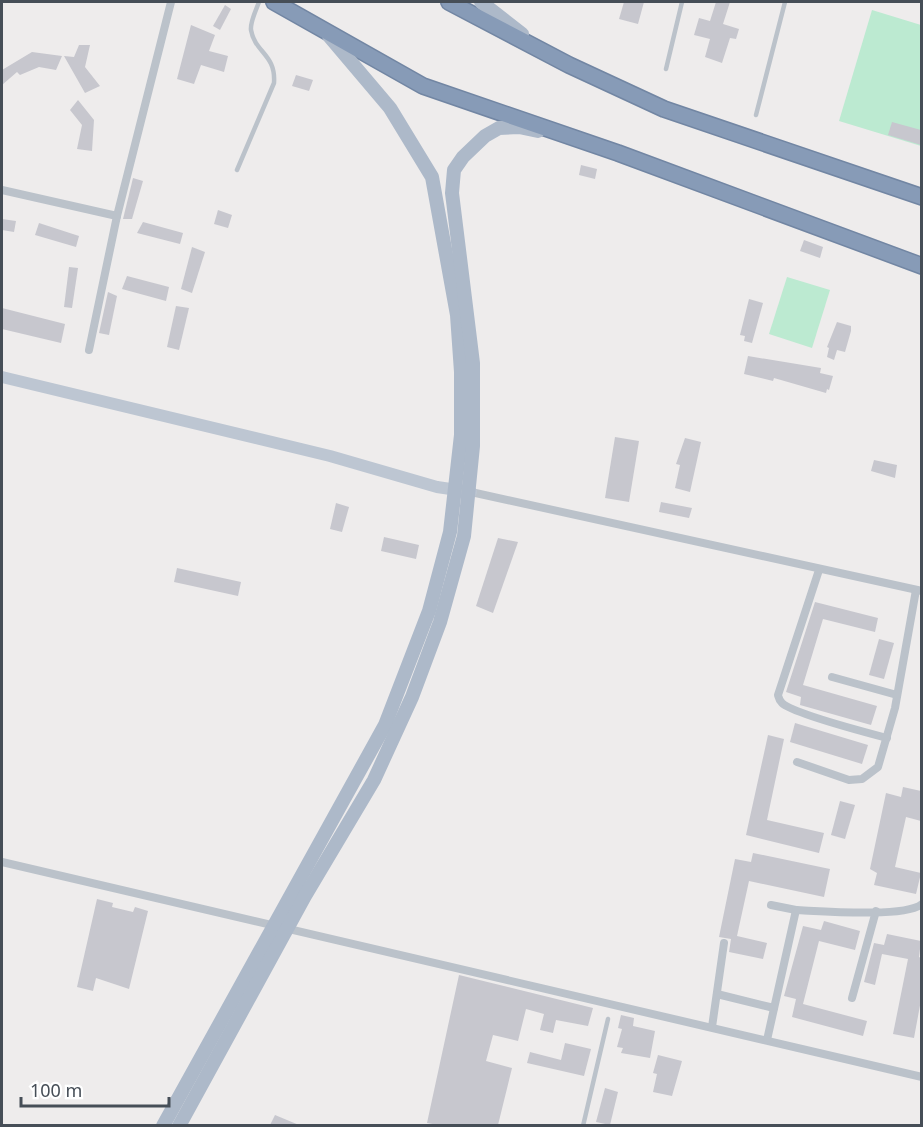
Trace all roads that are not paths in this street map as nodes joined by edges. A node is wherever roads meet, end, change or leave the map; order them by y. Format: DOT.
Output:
graph roads {
  1 [pos="171,2"];
  2 [pos="259,2"];
  3 [pos="274,2"];
  4 [pos="449,2"];
  5 [pos="481,2"];
  6 [pos="682,2"];
  7 [pos="785,2"];
  8 [pos="324,30"];
  9 [pos="569,65"];
  10 [pos="666,69"];
  11 [pos="756,116"];
  12 [pos="564,136"];
  13 [pos="237,170"];
  14 [pos="2,189"];
  15 [pos="921,197"];
  16 [pos="117,216"];
  17 [pos="921,266"];
  18 [pos="89,350"];
  19 [pos="2,377"];
  20 [pos="456,489"];
  21 [pos="471,492"];
  22 [pos="819,570"];
  23 [pos="919,590"];
  24 [pos="832,677"];
  25 [pos="897,695"];
  26 [pos="887,738"];
  27 [pos="797,762"];
  28 [pos="2,862"];
  29 [pos="921,904"];
  30 [pos="771,905"];
  31 [pos="796,909"];
  32 [pos="876,911"];
  33 [pos="281,927"];
  34 [pos="724,943"];
  35 [pos="717,994"];
  36 [pos="852,998"];
  37 [pos="774,1008"];
  38 [pos="608,1019"];
  39 [pos="712,1027"];
  40 [pos="767,1040"];
  41 [pos="921,1077"];
  42 [pos="163,1125"];
  43 [pos="179,1125"];
  44 [pos="583,1125"];
  1 -- 16 [label="street"];
  2 -- 13 [label="lane"];
  3 -- 8 [label="highway"];
  4 -- 9 [label="highway"];
  5 -- 9 [label="main road"];
  6 -- 10 [label="lane"];
  7 -- 11 [label="lane"];
  8 -- 12 [label="highway"];
  8 -- 20 [label="main road"];
  9 -- 15 [label="highway"];
  12 -- 17 [label="highway"];
  12 -- 21 [label="main road"];
  14 -- 16 [label="street"];
  16 -- 18 [label="street"];
  19 -- 20 [label="street"];
  20 -- 21 [label="street"];
  20 -- 33 [label="main road"];
  21 -- 22 [label="street"];
  21 -- 33 [label="main road"];
  22 -- 23 [label="street"];
  22 -- 26 [label="street"];
  23 -- 25 [label="street"];
  24 -- 25 [label="street"];
  25 -- 26 [label="street"];
  26 -- 27 [label="street"];
  28 -- 33 [label="street"];
  29 -- 32 [label="street"];
  30 -- 31 [label="street"];
  31 -- 32 [label="street"];
  31 -- 37 [label="street"];
  32 -- 36 [label="street"];
  33 -- 39 [label="street"];
  33 -- 42 [label="main road"];
  33 -- 43 [label="main road"];
  34 -- 35 [label="street"];
  35 -- 37 [label="street"];
  35 -- 39 [label="street"];
  37 -- 40 [label="street"];
  38 -- 44 [label="lane"];
  39 -- 40 [label="street"];
  40 -- 41 [label="street"];
}
